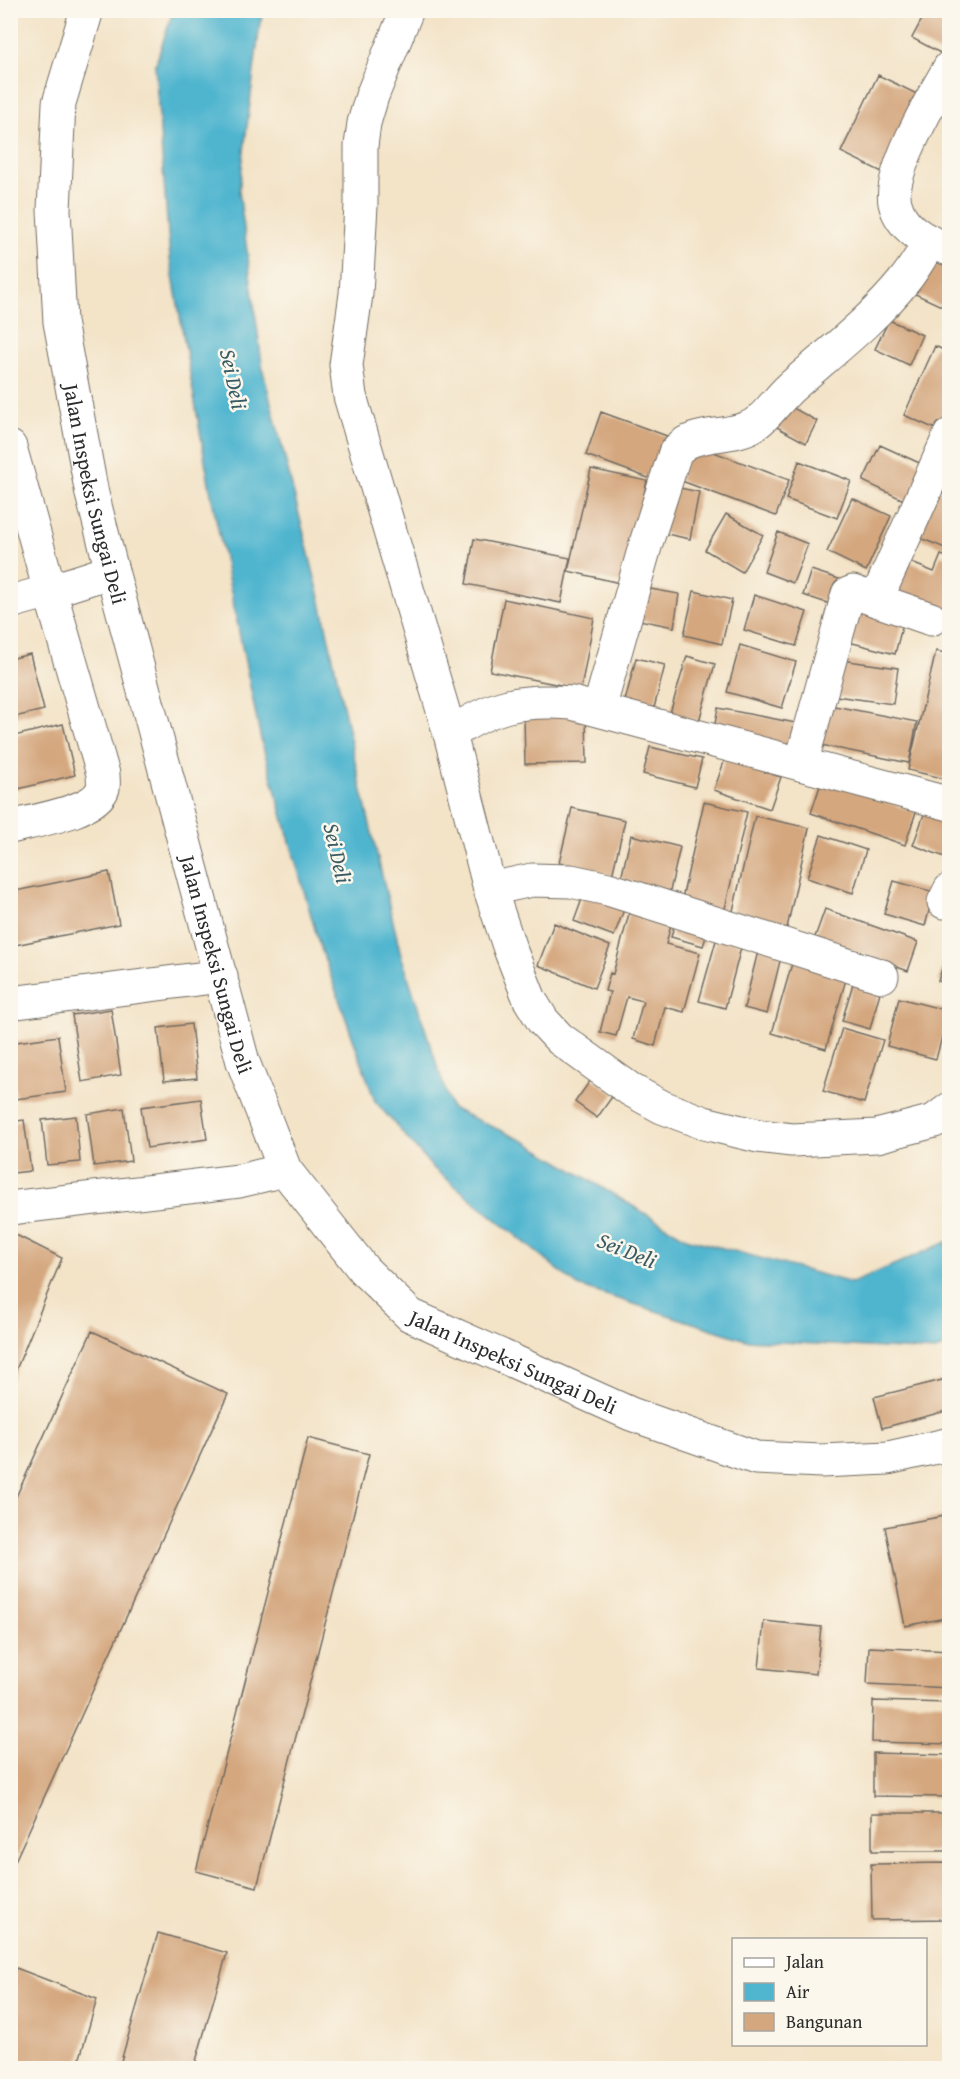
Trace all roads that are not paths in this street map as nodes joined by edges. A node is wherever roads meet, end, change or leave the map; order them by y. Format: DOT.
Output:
graph roads {
  1 [pos="87,10"];
  2 [pos="407,10"];
  3 [pos="950,67"];
  4 [pos="939,246"];
  5 [pos="950,435"];
  6 [pos="10,447"];
  7 [pos="112,571"];
  8 [pos="50,591"];
  9 [pos="876,600"];
  10 [pos="10,602"];
  11 [pos="931,619"];
  12 [pos="599,709"];
  13 [pos="450,734"];
  14 [pos="801,764"];
  15 [pos="950,804"];
  16 [pos="10,827"];
  17 [pos="490,889"];
  18 [pos="220,976"];
  19 [pos="882,976"];
  20 [pos="10,1003"];
  21 [pos="950,1109"];
  22 [pos="285,1170"];
  23 [pos="10,1208"];
  24 [pos="950,1444"];
  1 -- 7 [label="street, Jalan Inspeksi Sungai Deli"];
  2 -- 13 [label="street"];
  3 -- 4 [label="street"];
  4 -- 12 [label="street"];
  5 -- 9 [label="street"];
  6 -- 8 [label="street"];
  7 -- 8 [label="street"];
  7 -- 18 [label="street, Jalan Inspeksi Sungai Deli"];
  8 -- 10 [label="street"];
  8 -- 16 [label="street"];
  9 -- 11 [label="street"];
  9 -- 14 [label="street"];
  12 -- 13 [label="street"];
  12 -- 14 [label="street"];
  13 -- 17 [label="street"];
  14 -- 15 [label="street"];
  17 -- 19 [label="street"];
  17 -- 21 [label="street"];
  18 -- 20 [label="street"];
  18 -- 22 [label="street, Jalan Inspeksi Sungai Deli"];
  22 -- 23 [label="street"];
  22 -- 24 [label="street, Jalan Inspeksi Sungai Deli"];
}
